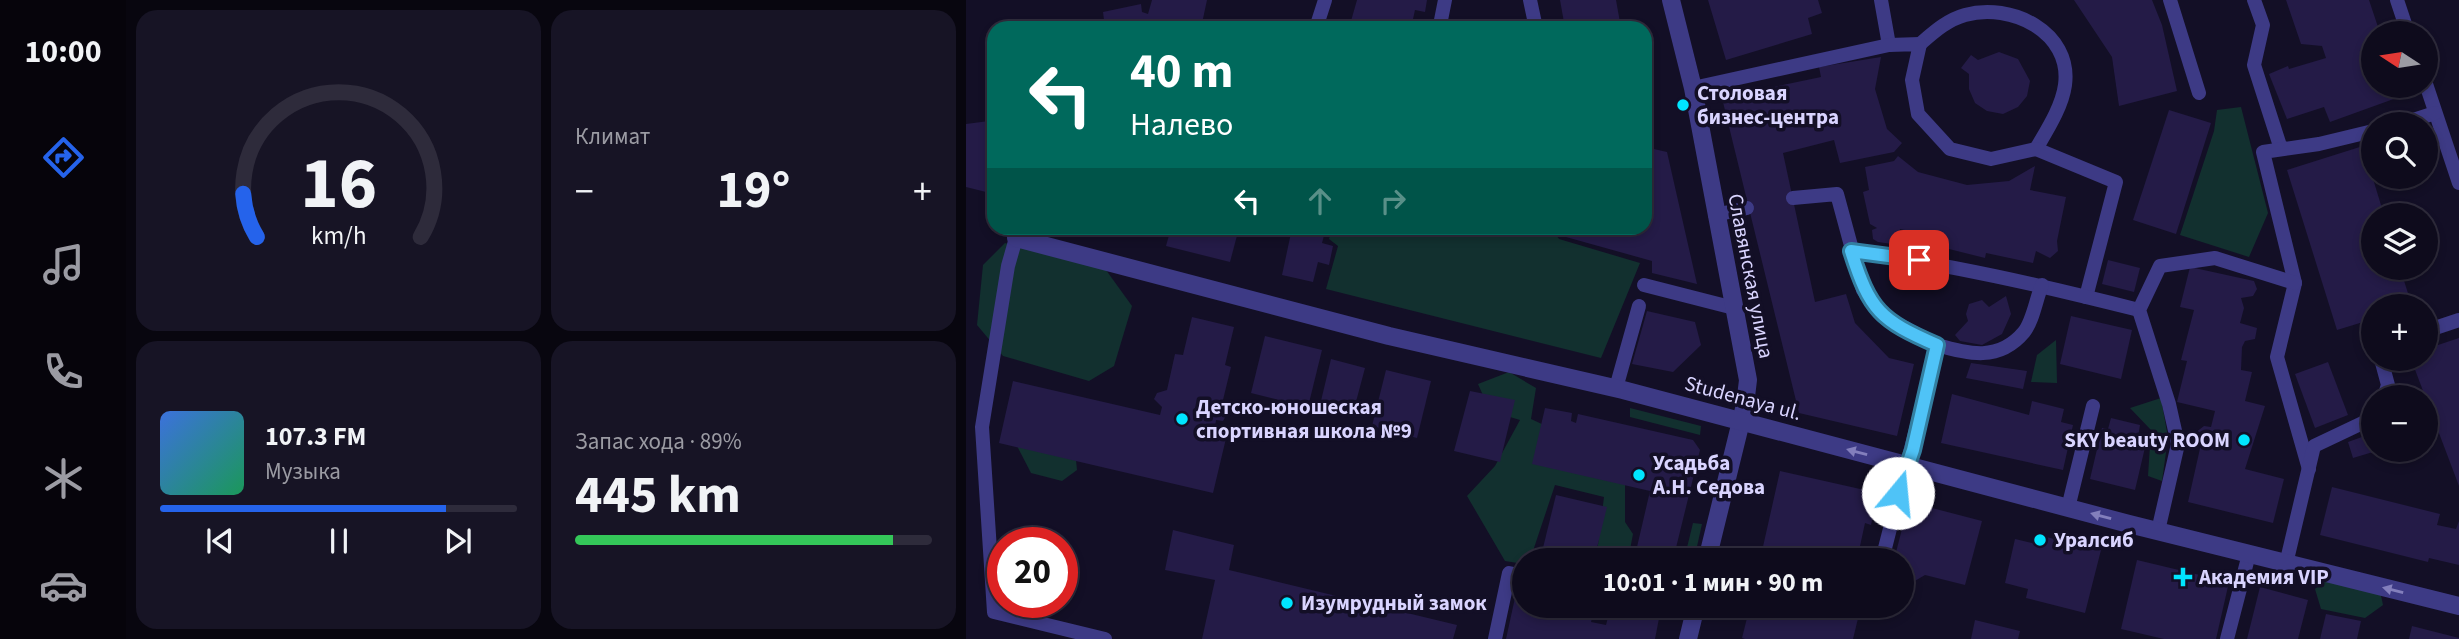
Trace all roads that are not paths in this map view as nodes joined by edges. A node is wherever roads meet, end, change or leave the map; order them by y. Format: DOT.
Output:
graph roads {
  1 [pos="1325,0"];
  2 [pos="1445,0"];
  3 [pos="1530,0"];
  4 [pos="1671,0"];
  5 [pos="1881,0"];
  6 [pos="2170,0"];
  7 [pos="2254,0"];
  8 [pos="2397,0"];
  9 [pos="1319,21"];
  10 [pos="1441,21"];
  11 [pos="1534,21"];
  12 [pos="2404,21"];
  13 [pos="1920,44"];
  14 [pos="1889,45"];
  15 [pos="1693,88"];
  16 [pos="2199,93"];
  17 [pos="2438,122"];
  18 [pos="2361,133"];
  19 [pos="2036,149"];
  20 [pos="2281,149"];
  21 [pos="2459,183"];
  22 [pos="1793,198"];
  23 [pos="1747,208"];
  24 [pos="1715,215"];
  25 [pos="1016,238"];
  26 [pos="1851,251"];
  27 [pos="2295,283"];
  28 [pos="1644,285"];
  29 [pos="2042,285"];
  30 [pos="2086,297"];
  31 [pos="1639,306"];
  32 [pos="1734,308"];
  33 [pos="2139,310"];
  34 [pos="2459,320"];
  35 [pos="2438,327"];
  36 [pos="1937,345"];
  37 [pos="1616,388"];
  38 [pos="2093,406"];
  39 [pos="1740,422"];
  40 [pos="2361,424"];
  41 [pos="1906,466"];
  42 [pos="2309,469"];
  43 [pos="2068,508"];
  44 [pos="2158,531"];
  45 [pos="1710,548"];
  46 [pos="1885,548"];
  47 [pos="2249,554"];
  48 [pos="2286,564"];
  49 [pos="1512,574"];
  50 [pos="2459,606"];
  51 [pos="1691,618"];
  52 [pos="1105,639"];
  53 [pos="1495,639"];
  54 [pos="1688,639"];
  55 [pos="2227,639"];
  1 -- 9 [label="lane"];
  2 -- 10 [label="lane"];
  3 -- 11 [label="lane"];
  4 -- 15 [label="street, Славянская улица"];
  5 -- 14 [label="lane"];
  6 -- 16 [label="lane"];
  7 -- 20 [label="lane"];
  8 -- 12 [label="lane"];
  13 -- 14 [label="lane"];
  13 -- 19 [label="lane"];
  13 -- 19 [label="lane"];
  14 -- 15 [label="lane"];
  15 -- 24 [label="street, Славянская улица"];
  17 -- 21 [label="lane"];
  18 -- 20 [label="lane"];
  19 -- 30 [label="lane"];
  20 -- 27 [label="lane"];
  22 -- 26 [label="lane"];
  23 -- 24 [label="lane"];
  24 -- 32 [label="street, Славянская улица"];
  25 -- 37 [label="street, Studenaya ul."];
  25 -- 52 [label="lane"];
  26 -- 29 [label="lane"];
  26 -- 36 [label="lane"];
  27 -- 33 [label="lane"];
  27 -- 42 [label="lane"];
  28 -- 32 [label="lane"];
  29 -- 30 [label="lane"];
  29 -- 36 [label="lane"];
  30 -- 33 [label="lane"];
  31 -- 37 [label="lane"];
  32 -- 39 [label="street, Славянская улица"];
  33 -- 44 [label="lane"];
  34 -- 35 [label="lane"];
  36 -- 41 [label="lane"];
  37 -- 39 [label="street, Studenaya ul."];
  38 -- 43 [label="lane"];
  41 -- 39 [label="street, Studenaya ul., one-way"];
  39 -- 45 [label="street, Славянская улица"];
  40 -- 42 [label="lane"];
  41 -- 43 [label="street, Studenaya ul."];
  41 -- 46 [label="lane"];
  42 -- 48 [label="lane"];
  44 -- 43 [label="street, Studenaya ul., one-way"];
  44 -- 47 [label="street, Studenaya ul."];
  47 -- 48 [label="street, Studenaya ul."];
  47 -- 55 [label="lane"];
  50 -- 48 [label="street, Studenaya ul., one-way"];
  49 -- 53 [label="lane"];
  51 -- 54 [label="street"];
}
